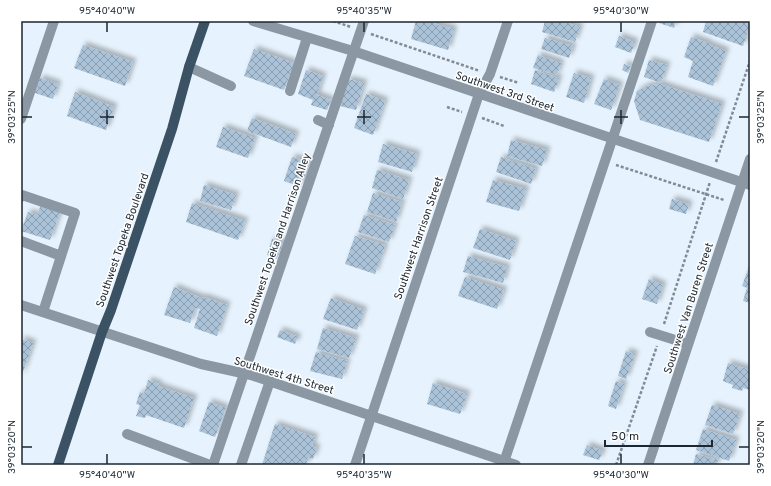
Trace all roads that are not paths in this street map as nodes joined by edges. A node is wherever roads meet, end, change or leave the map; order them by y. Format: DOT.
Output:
graph roads {
  1 [pos="54,21"];
  2 [pos="205,21"];
  3 [pos="253,21"];
  4 [pos="508,21"];
  5 [pos="652,21"];
  6 [pos="362,26"];
  7 [pos="307,38"];
  8 [pos="352,52"];
  9 [pos="189,67"];
  10 [pos="231,86"];
  11 [pos="290,91"];
  12 [pos="479,94"];
  13 [pos="21,119"];
  14 [pos="318,120"];
  15 [pos="329,125"];
  16 [pos="612,139"];
  17 [pos="750,159"];
  18 [pos="746,183"];
  19 [pos="21,197"];
  20 [pos="21,242"];
  21 [pos="61,256"];
  22 [pos="21,305"];
  23 [pos="43,312"];
  24 [pos="102,332"];
  25 [pos="650,332"];
  26 [pos="688,344"];
  27 [pos="244,373"];
  28 [pos="270,381"];
  29 [pos="372,415"];
  30 [pos="127,434"];
  31 [pos="504,463"];
  32 [pos="58,465"];
  33 [pos="212,465"];
  34 [pos="241,465"];
  35 [pos="355,465"];
  36 [pos="516,465"];
  37 [pos="648,465"];
  1 -- 13 [label="street"];
  2 -- 9 [label="main road, Southwest Topeka Boulevard"];
  3 -- 7 [label="street, Southwest 3rd Street"];
  4 -- 12 [label="street, Southwest Harrison Street"];
  5 -- 16 [label="street"];
  6 -- 8 [label="street, Southwest Topeka and Harrison Alley"];
  7 -- 8 [label="street, Southwest 3rd Street"];
  7 -- 11 [label="street"];
  8 -- 12 [label="street, Southwest 3rd Street"];
  8 -- 15 [label="street, Southwest Topeka and Harrison Alley"];
  9 -- 10 [label="street"];
  9 -- 24 [label="main road, Southwest Topeka Boulevard"];
  12 -- 16 [label="street, Southwest 3rd Street"];
  12 -- 29 [label="street, Southwest Harrison Street"];
  14 -- 15 [label="street"];
  15 -- 27 [label="street, Southwest Topeka and Harrison Alley"];
  16 -- 18 [label="street, Southwest 3rd Street"];
  16 -- 31 [label="street"];
  17 -- 18 [label="street, Southwest Van Buren Street"];
  18 -- 26 [label="street, Southwest Van Buren Street"];
  19 -- 21 [label="street"];
  20 -- 21 [label="street"];
  21 -- 23 [label="street"];
  22 -- 23 [label="street, Southwest 4th Street"];
  23 -- 24 [label="street, Southwest 4th Street"];
  24 -- 27 [label="street, Southwest 4th Street"];
  24 -- 32 [label="main road, Southwest Topeka Boulevard"];
  25 -- 26 [label="street"];
  26 -- 37 [label="street, Southwest Van Buren Street"];
  27 -- 28 [label="street, Southwest 4th Street"];
  27 -- 33 [label="street, Southwest Topeka and Harrison Alley"];
  28 -- 29 [label="street, Southwest 4th Street"];
  28 -- 34 [label="street"];
  29 -- 31 [label="street, Southwest 4th Street"];
  29 -- 35 [label="street, Southwest Harrison Street"];
  30 -- 33 [label="street"];
  31 -- 36 [label="street, Southwest 4th Street"];
}
